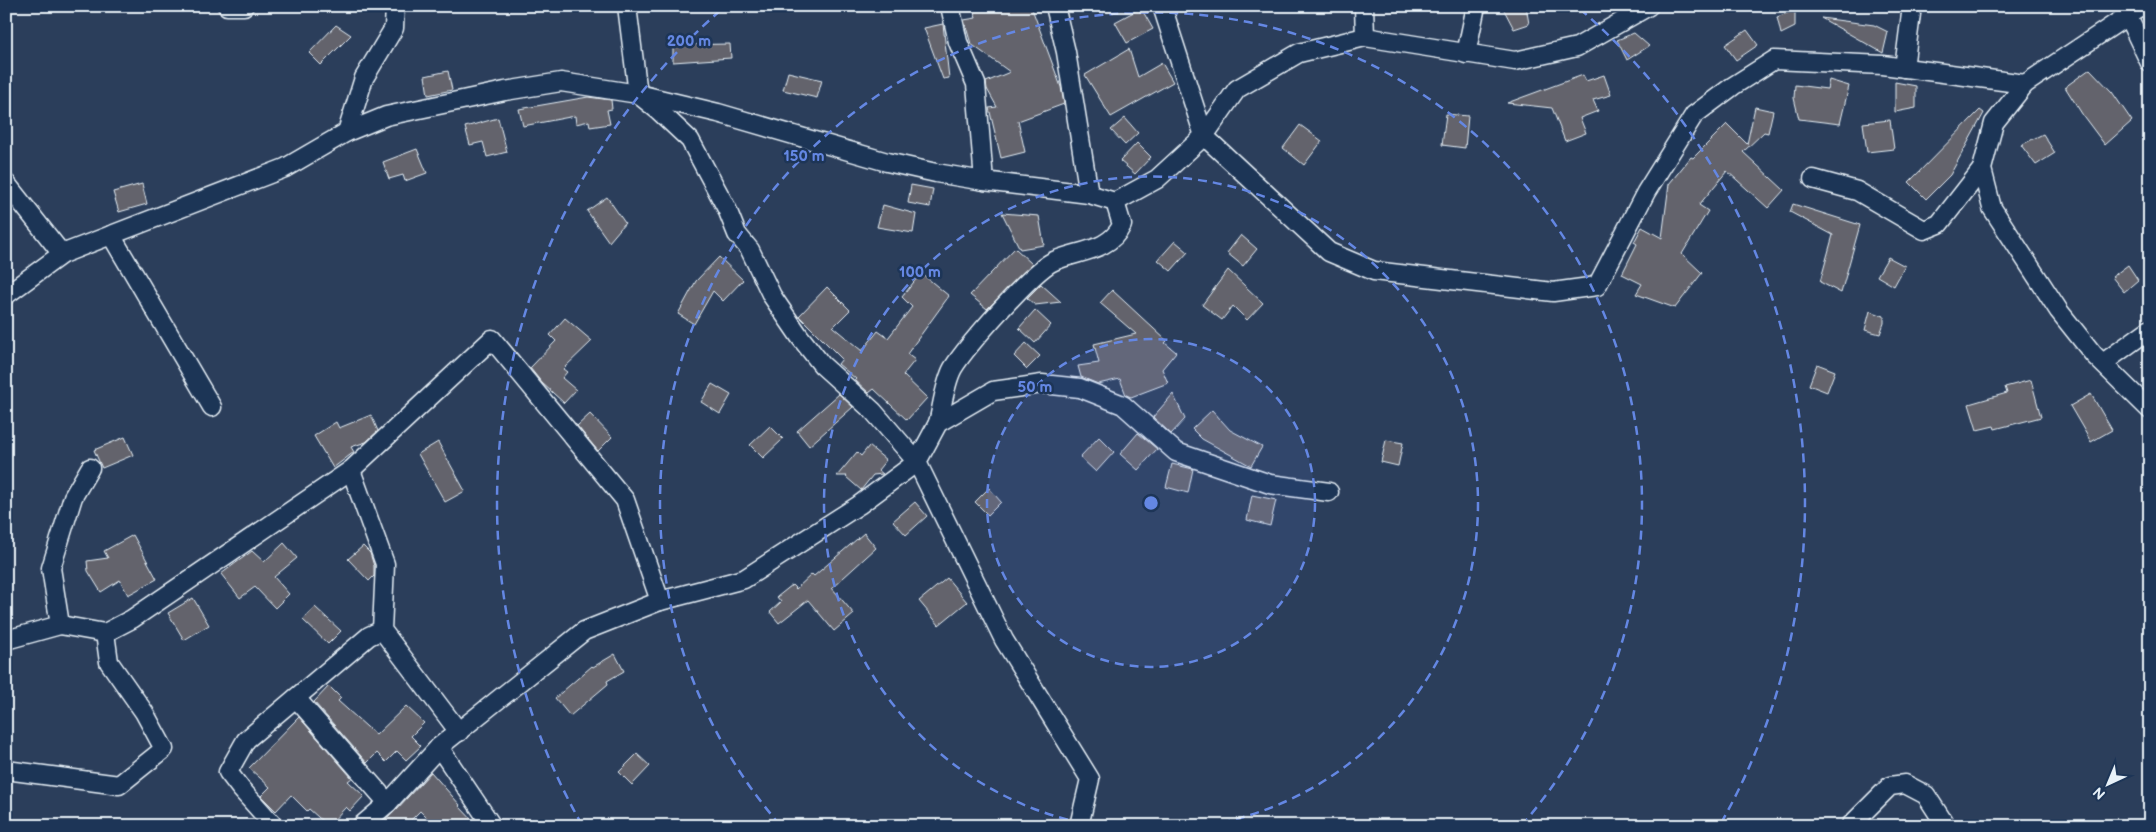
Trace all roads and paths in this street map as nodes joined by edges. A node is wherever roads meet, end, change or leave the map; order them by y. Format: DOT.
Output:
graph roads {
  1 [pos="227,6"];
  2 [pos="244,6"];
  3 [pos="395,6"];
  4 [pos="627,6"];
  5 [pos="950,6"];
  6 [pos="1055,6"];
  7 [pos="1162,6"];
  8 [pos="1364,6"];
  9 [pos="1476,6"];
  10 [pos="1649,6"];
  11 [pos="1912,6"];
  12 [pos="2132,9"];
  13 [pos="1365,37"];
  14 [pos="1466,54"];
  15 [pos="2150,63"];
  16 [pos="1904,68"];
  17 [pos="2025,84"];
  18 [pos="638,94"];
  19 [pos="347,132"];
  20 [pos="1204,136"];
  21 [pos="1982,169"];
  22 [pos="1813,179"];
  23 [pos="984,181"];
  24 [pos="6,184"];
  25 [pos="1089,194"];
  26 [pos="1115,202"];
  27 [pos="111,235"];
  28 [pos="62,254"];
  29 [pos="6,295"];
  30 [pos="2150,330"];
  31 [pos="2103,363"];
  32 [pos="212,407"];
  33 [pos="2150,410"];
  34 [pos="938,424"];
  35 [pos="917,462"];
  36 [pos="90,468"];
  37 [pos="351,470"];
  38 [pos="1329,492"];
  39 [pos="660,601"];
  40 [pos="60,625"];
  41 [pos="382,630"];
  42 [pos="105,633"];
  43 [pos="6,640"];
  44 [pos="296,698"];
  45 [pos="459,732"];
  46 [pos="439,747"];
  47 [pos="6,770"];
  48 [pos="388,803"];
  49 [pos="274,826"];
  50 [pos="362,826"];
  51 [pos="492,826"];
  52 [pos="1079,826"];
  53 [pos="1850,826"];
  54 [pos="1946,826"];
  1 -- 2 [label="street"];
  3 -- 19 [label="street"];
  4 -- 18 [label="street"];
  5 -- 23 [label="street"];
  6 -- 25 [label="street"];
  7 -- 20 [label="street"];
  8 -- 13 [label="street"];
  9 -- 14 [label="street"];
  10 -- 14 [label="street"];
  11 -- 16 [label="street"];
  12 -- 15 [label="street"];
  12 -- 17 [label="street"];
  13 -- 14 [label="street"];
  13 -- 20 [label="street"];
  16 -- 17 [label="street"];
  16 -- 20 [label="street"];
  17 -- 21 [label="street"];
  18 -- 19 [label="street"];
  18 -- 23 [label="street"];
  18 -- 35 [label="street"];
  19 -- 27 [label="street"];
  20 -- 26 [label="street"];
  21 -- 22 [label="street"];
  21 -- 31 [label="street"];
  23 -- 25 [label="street"];
  24 -- 28 [label="street"];
  25 -- 26 [label="street"];
  26 -- 34 [label="street"];
  27 -- 28 [label="street"];
  27 -- 32 [label="street"];
  28 -- 29 [label="street"];
  30 -- 31 [label="street"];
  31 -- 33 [label="street"];
  34 -- 35 [label="street"];
  34 -- 38 [label="street"];
  35 -- 39 [label="street"];
  35 -- 52 [label="street"];
  36 -- 40 [label="street"];
  37 -- 39 [label="street"];
  37 -- 41 [label="street"];
  37 -- 42 [label="street"];
  39 -- 45 [label="street"];
  40 -- 42 [label="street"];
  40 -- 43 [label="street"];
  41 -- 44 [label="street"];
  41 -- 45 [label="street"];
  42 -- 47 [label="street"];
  44 -- 48 [label="street"];
  44 -- 49 [label="street"];
  45 -- 46 [label="street"];
  46 -- 48 [label="street"];
  46 -- 51 [label="street"];
  48 -- 50 [label="street"];
  53 -- 54 [label="street"];
}
